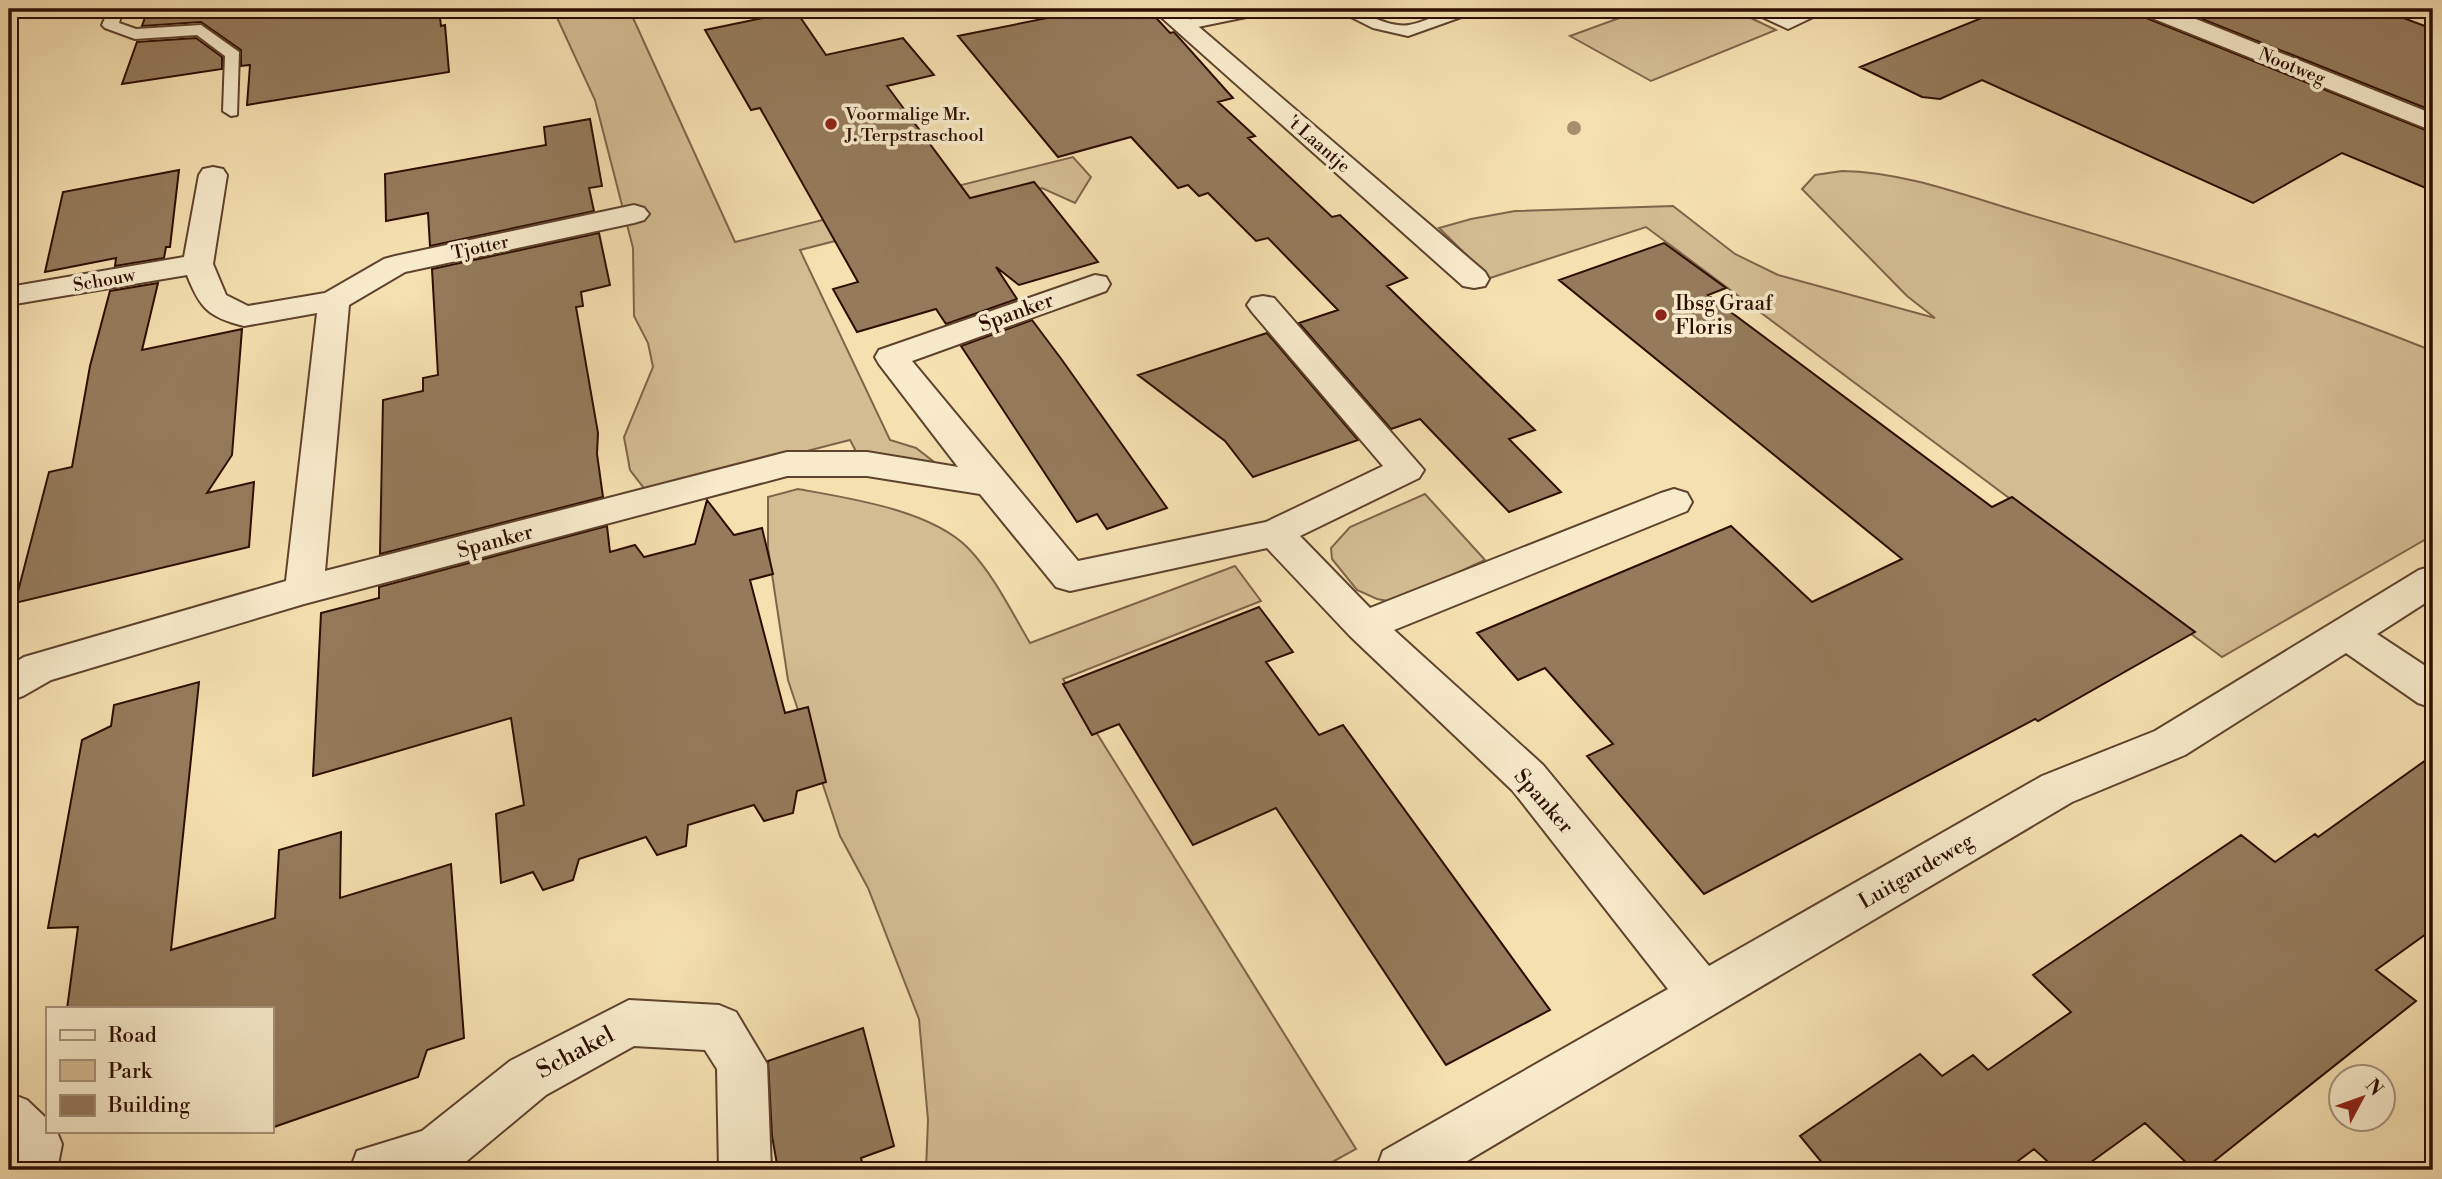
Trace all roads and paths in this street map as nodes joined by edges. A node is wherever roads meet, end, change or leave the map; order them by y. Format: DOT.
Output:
graph roads {
  1 [pos="116,9"];
  2 [pos="1261,9"];
  3 [pos="1343,9"];
  4 [pos="1753,9"];
  5 [pos="1822,9"];
  6 [pos="2150,9"];
  7 [pos="1470,11"];
  8 [pos="1174,17"];
  9 [pos="231,111"];
  10 [pos="2433,123"];
  11 [pos="213,175"];
  12 [pos="634,214"];
  13 [pos="198,264"];
  14 [pos="1474,279"];
  15 [pos="1095,284"];
  16 [pos="9,296"];
  17 [pos="334,301"];
  18 [pos="1263,305"];
  19 [pos="991,484"];
  20 [pos="1674,502"];
  21 [pos="1275,533"];
  22 [pos="2433,580"];
  23 [pos="304,590"];
  24 [pos="1364,626"];
  25 [pos="2348,634"];
  26 [pos="9,685"];
  27 [pos="2433,692"];
  28 [pos="1704,996"];
  29 [pos="9,1118"];
  30 [pos="437,1162"];
  31 [pos="31,1170"];
  32 [pos="376,1170"];
  33 [pos="745,1170"];
  34 [pos="1402,1170"];
  1 -- 9 [label="lane"];
  2 -- 8 [label="lane"];
  3 -- 7 [label="lane"];
  4 -- 5 [label="lane"];
  6 -- 10 [label="street, Nootweg"];
  8 -- 14 [label="street, 't Laantje"];
  11 -- 13 [label="street"];
  12 -- 17 [label="street, Tjotter"];
  13 -- 16 [label="street, Schouw"];
  13 -- 17 [label="street, Tjotter"];
  15 -- 19 [label="street, Spanker"];
  17 -- 23 [label="street"];
  18 -- 21 [label="street, Spanker"];
  19 -- 21 [label="street, Spanker"];
  19 -- 23 [label="street, Spanker"];
  20 -- 24 [label="street"];
  21 -- 24 [label="street, Spanker"];
  22 -- 25 [label="street, Luitgardeweg"];
  23 -- 26 [label="street, Spanker"];
  24 -- 28 [label="street, Spanker"];
  25 -- 27 [label="street"];
  25 -- 28 [label="street, Luitgardeweg"];
  28 -- 34 [label="street, Luitgardeweg"];
  29 -- 31 [label="street"];
  30 -- 32 [label="street, Schakel"];
  30 -- 33 [label="street, Schakel"];
}
